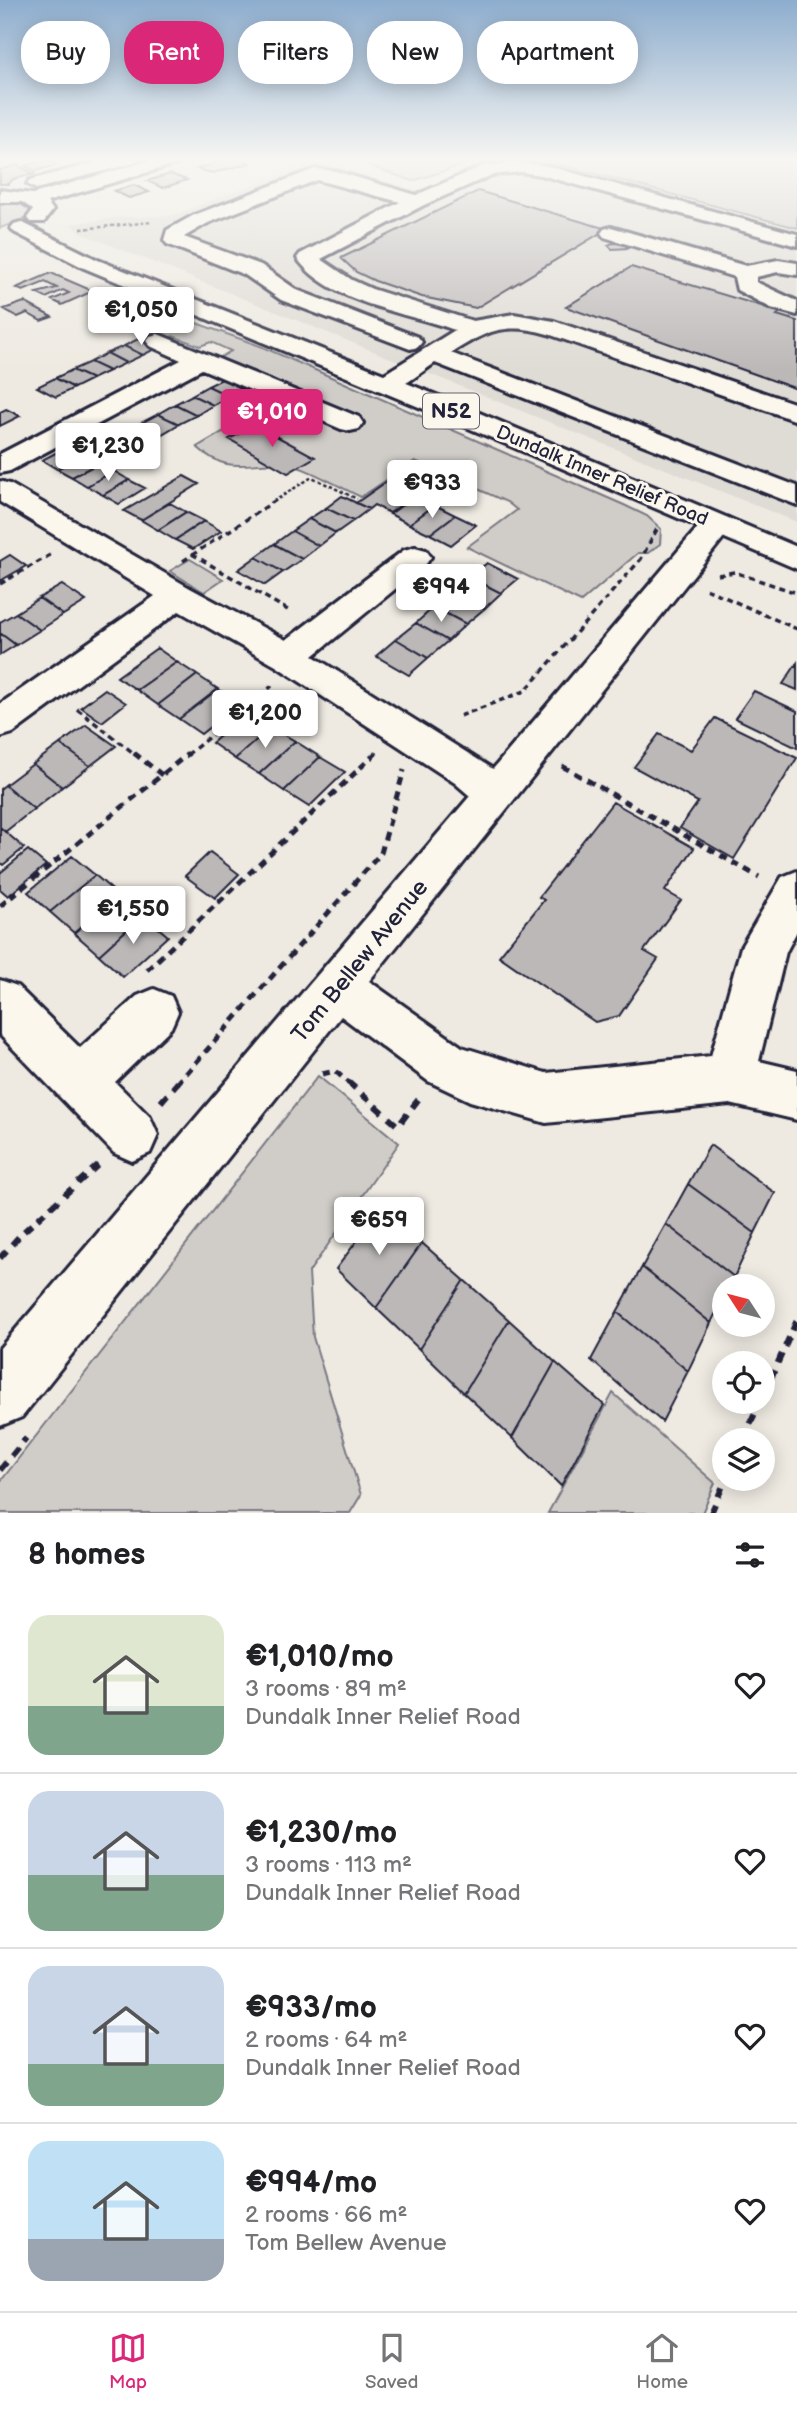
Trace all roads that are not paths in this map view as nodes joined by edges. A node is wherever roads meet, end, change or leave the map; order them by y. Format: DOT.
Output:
graph roads {
  1 [pos="182,230"];
  2 [pos="362,230"];
  3 [pos="759,230"];
  4 [pos="10,231"];
  5 [pos="611,233"];
  6 [pos="797,240"];
  7 [pos="797,270"];
  8 [pos="745,272"];
  9 [pos="797,308"];
  10 [pos="473,329"];
  11 [pos="158,341"];
  12 [pos="410,342"];
  13 [pos="435,355"];
  14 [pos="201,359"];
  15 [pos="385,384"];
  16 [pos="797,413"];
  17 [pos="351,424"];
  18 [pos="0,465"];
  19 [pos="0,490"];
  20 [pos="797,496"];
  21 [pos="717,525"];
  22 [pos="415,557"];
  23 [pos="797,559"];
  24 [pos="165,588"];
  25 [pos="294,661"];
  26 [pos="0,723"];
  27 [pos="497,795"];
  28 [pos="795,893"];
  29 [pos="339,987"];
  30 [pos="149,992"];
  31 [pos="0,1002"];
  32 [pos="730,1079"];
  33 [pos="80,1082"];
  34 [pos="797,1095"];
  35 [pos="132,1135"];
  36 [pos="0,1395"];
  1 -- 12 [label="street"];
  2 -- 10 [label="street"];
  3 -- 6 [label="street"];
  4 -- 15 [label="street, Dundalk Inner Relief Road / N52"];
  5 -- 8 [label="street"];
  7 -- 8 [label="street"];
  8 -- 9 [label="street"];
  10 -- 13 [label="street"];
  10 -- 16 [label="street"];
  11 -- 14 [label="street"];
  13 -- 15 [label="street"];
  13 -- 20 [label="street"];
  14 -- 17 [label="street"];
  14 -- 18 [label="street"];
  15 -- 21 [label="street, Dundalk Inner Relief Road / N52"];
  19 -- 24 [label="street"];
  21 -- 23 [label="street, Dundalk Inner Relief Road / N52"];
  21 -- 27 [label="street, Tom Bellew Avenue"];
  22 -- 25 [label="street"];
  24 -- 25 [label="street"];
  24 -- 26 [label="street"];
  25 -- 27 [label="street"];
  27 -- 29 [label="street, Tom Bellew Avenue"];
  28 -- 32 [label="street"];
  29 -- 32 [label="street"];
  29 -- 36 [label="street, Tom Bellew Avenue"];
  30 -- 33 [label="street"];
  31 -- 33 [label="street"];
  32 -- 34 [label="street"];
  33 -- 35 [label="street"];
}
